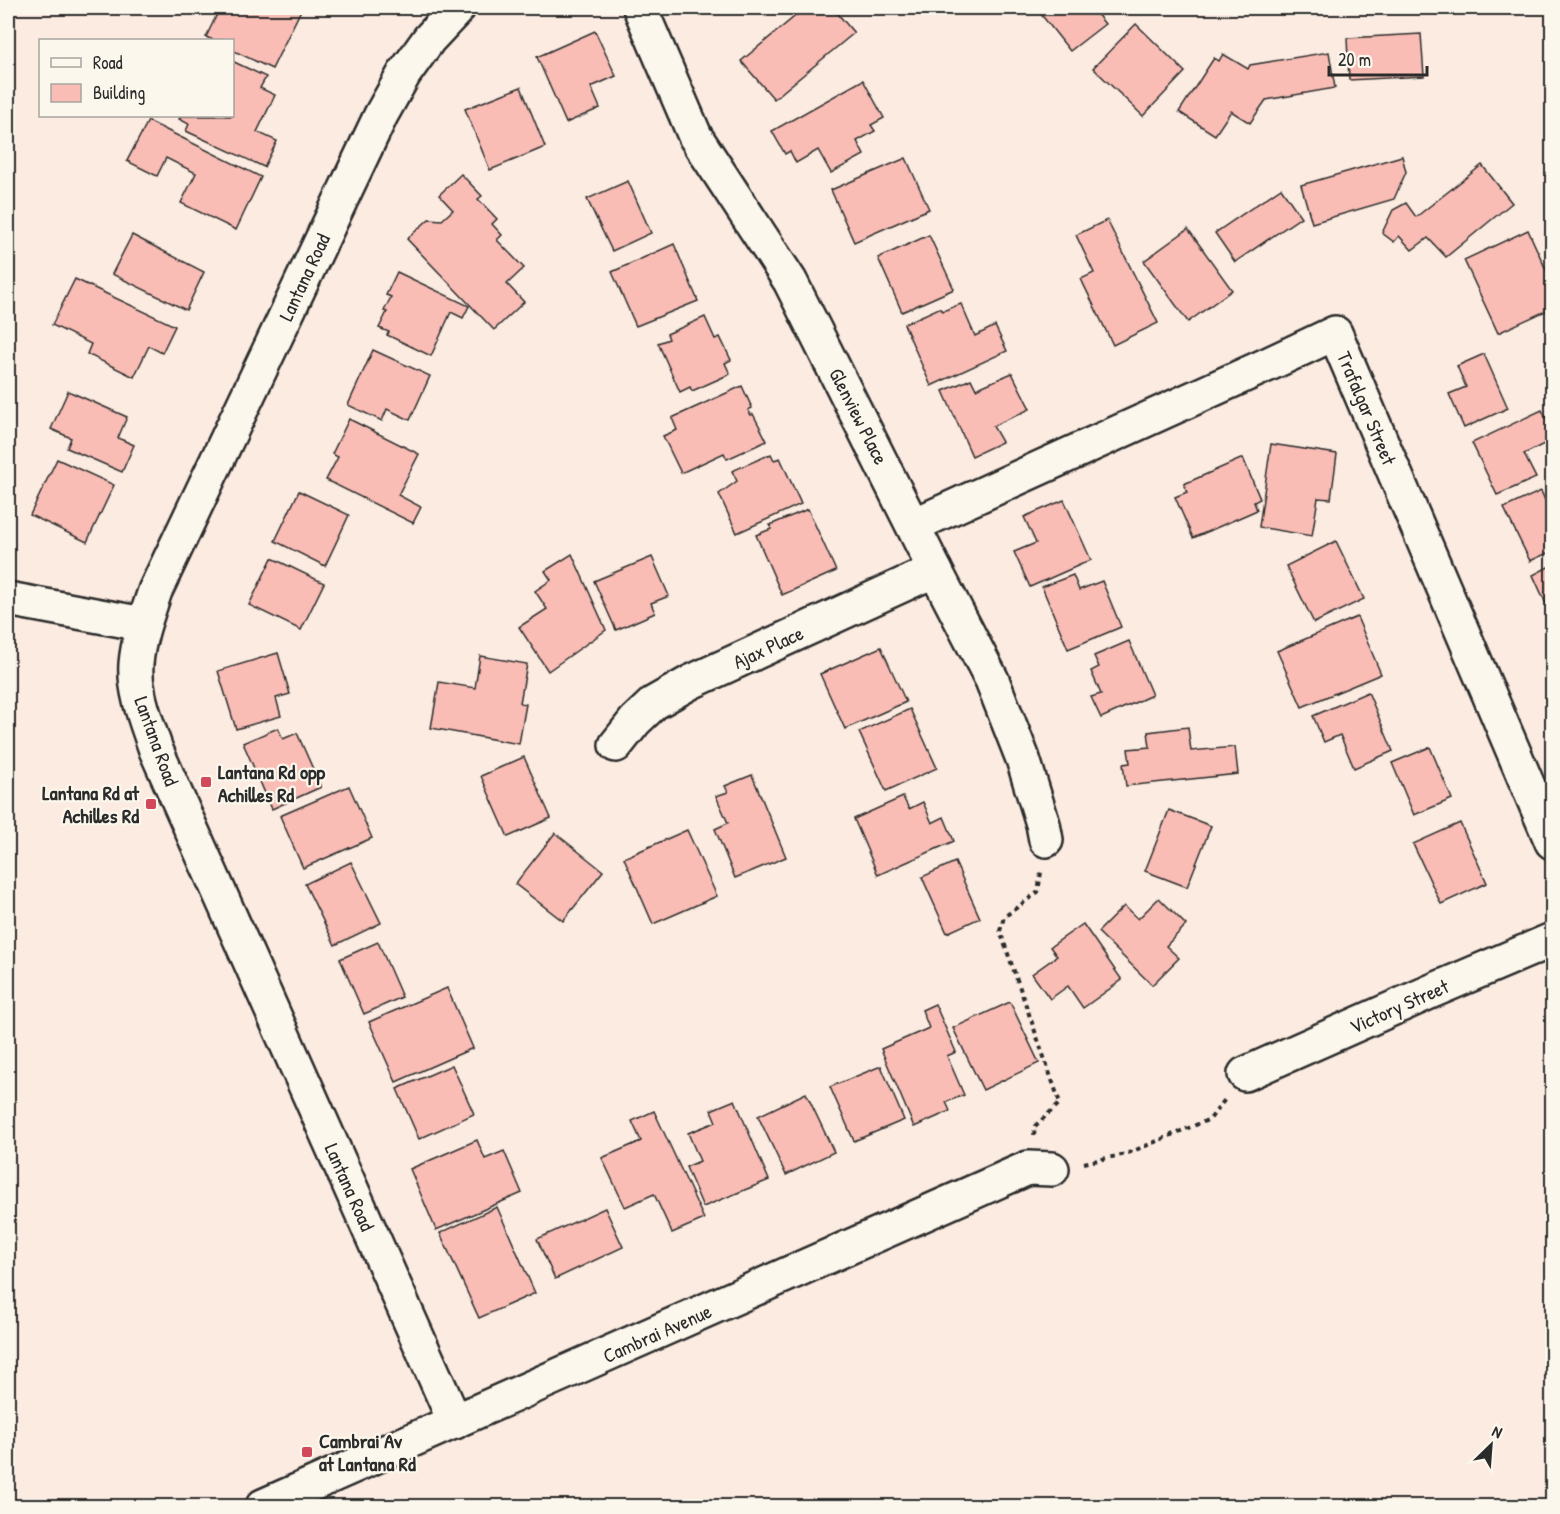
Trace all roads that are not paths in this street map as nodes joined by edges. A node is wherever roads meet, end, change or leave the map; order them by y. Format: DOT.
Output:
graph roads {
  1 [pos="458,8"];
  2 [pos="640,8"];
  3 [pos="914,525"];
  4 [pos="935,570"];
  5 [pos="8,599"];
  6 [pos="143,624"];
  7 [pos="616,745"];
  8 [pos="1044,832"];
  9 [pos="1552,842"];
  10 [pos="1552,940"];
  11 [pos="1245,1074"];
  12 [pos="1040,1169"];
  13 [pos="455,1422"];
  14 [pos="263,1506"];
  1 -- 6 [label="street, Lantana Road"];
  2 -- 3 [label="street, Glenview Place"];
  3 -- 4 [label="street, Glenview Place"];
  3 -- 9 [label="street, Trafalgar Street"];
  4 -- 7 [label="street, Ajax Place"];
  4 -- 8 [label="street, Glenview Place"];
  5 -- 6 [label="street"];
  6 -- 13 [label="street, Lantana Road"];
  10 -- 11 [label="street, Victory Street"];
  12 -- 13 [label="street, Cambrai Avenue"];
  13 -- 14 [label="street, Cambrai Avenue"];
}
